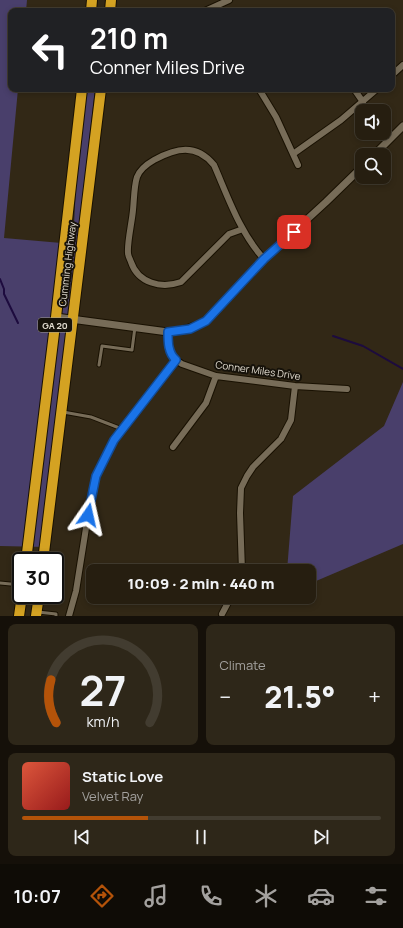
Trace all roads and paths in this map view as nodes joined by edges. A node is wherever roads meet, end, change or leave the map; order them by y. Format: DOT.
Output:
graph roads {
  1 [pos="229,0"];
  2 [pos="212,8"];
  3 [pos="403,65"];
  4 [pos="395,72"];
  5 [pos="82,92"];
  6 [pos="100,92"];
  7 [pos="261,92"];
  8 [pos="356,92"];
  9 [pos="374,92"];
  10 [pos="363,102"];
  11 [pos="403,126"];
  12 [pos="381,148"];
  13 [pos="293,154"];
  14 [pos="298,165"];
  15 [pos="355,174"];
  16 [pos="243,228"];
  17 [pos="264,259"];
  18 [pos="56,317"];
  19 [pos="72,319"];
  20 [pos="135,327"];
  21 [pos="168,332"];
  22 [pos="176,360"];
  23 [pos="99,365"];
  24 [pos="216,376"];
  25 [pos="295,386"];
  26 [pos="347,389"];
  27 [pos="61,412"];
  28 [pos="123,429"];
  29 [pos="173,447"];
  30 [pos="27,552"];
  31 [pos="44,552"];
  32 [pos="242,564"];
  33 [pos="0,583"];
  34 [pos="12,584"];
  35 [pos="21,604"];
  36 [pos="38,604"];
  37 [pos="227,604"];
  38 [pos="36,614"];
  39 [pos="222,614"];
  40 [pos="19,616"];
  41 [pos="56,616"];
  42 [pos="69,616"];
  1 -- 2 [label="street"];
  3 -- 4 [label="street"];
  5 -- 18 [label="highway, Cumming Highway / GA 20"];
  6 -- 19 [label="highway, Cumming Highway / GA 20"];
  7 -- 13 [label="street"];
  8 -- 10 [label="street"];
  9 -- 10 [label="street"];
  10 -- 13 [label="street"];
  11 -- 12 [label="street"];
  13 -- 14 [label="street"];
  15 -- 17 [label="street"];
  16 -- 16 [label="street"];
  16 -- 17 [label="street"];
  17 -- 21 [label="street"];
  18 -- 19 [label="street"];
  18 -- 30 [label="highway, Cumming Highway / GA 20"];
  19 -- 20 [label="street"];
  19 -- 27 [label="highway, Cumming Highway / GA 20"];
  20 -- 21 [label="street"];
  20 -- 23 [label="lane"];
  21 -- 22 [label="street"];
  22 -- 24 [label="street, Conner Miles Drive"];
  22 -- 28 [label="street"];
  24 -- 25 [label="street, Conner Miles Drive"];
  24 -- 29 [label="street"];
  25 -- 26 [label="street, Conner Miles Drive"];
  25 -- 32 [label="street"];
  27 -- 28 [label="lane"];
  27 -- 31 [label="highway, Cumming Highway / GA 20"];
  28 -- 42 [label="street"];
  33 -- 34 [label="lane"];
  35 -- 40 [label="highway"];
  36 -- 38 [label="highway"];
  37 -- 39 [label="street"];
  38 -- 41 [label="lane"];
}
